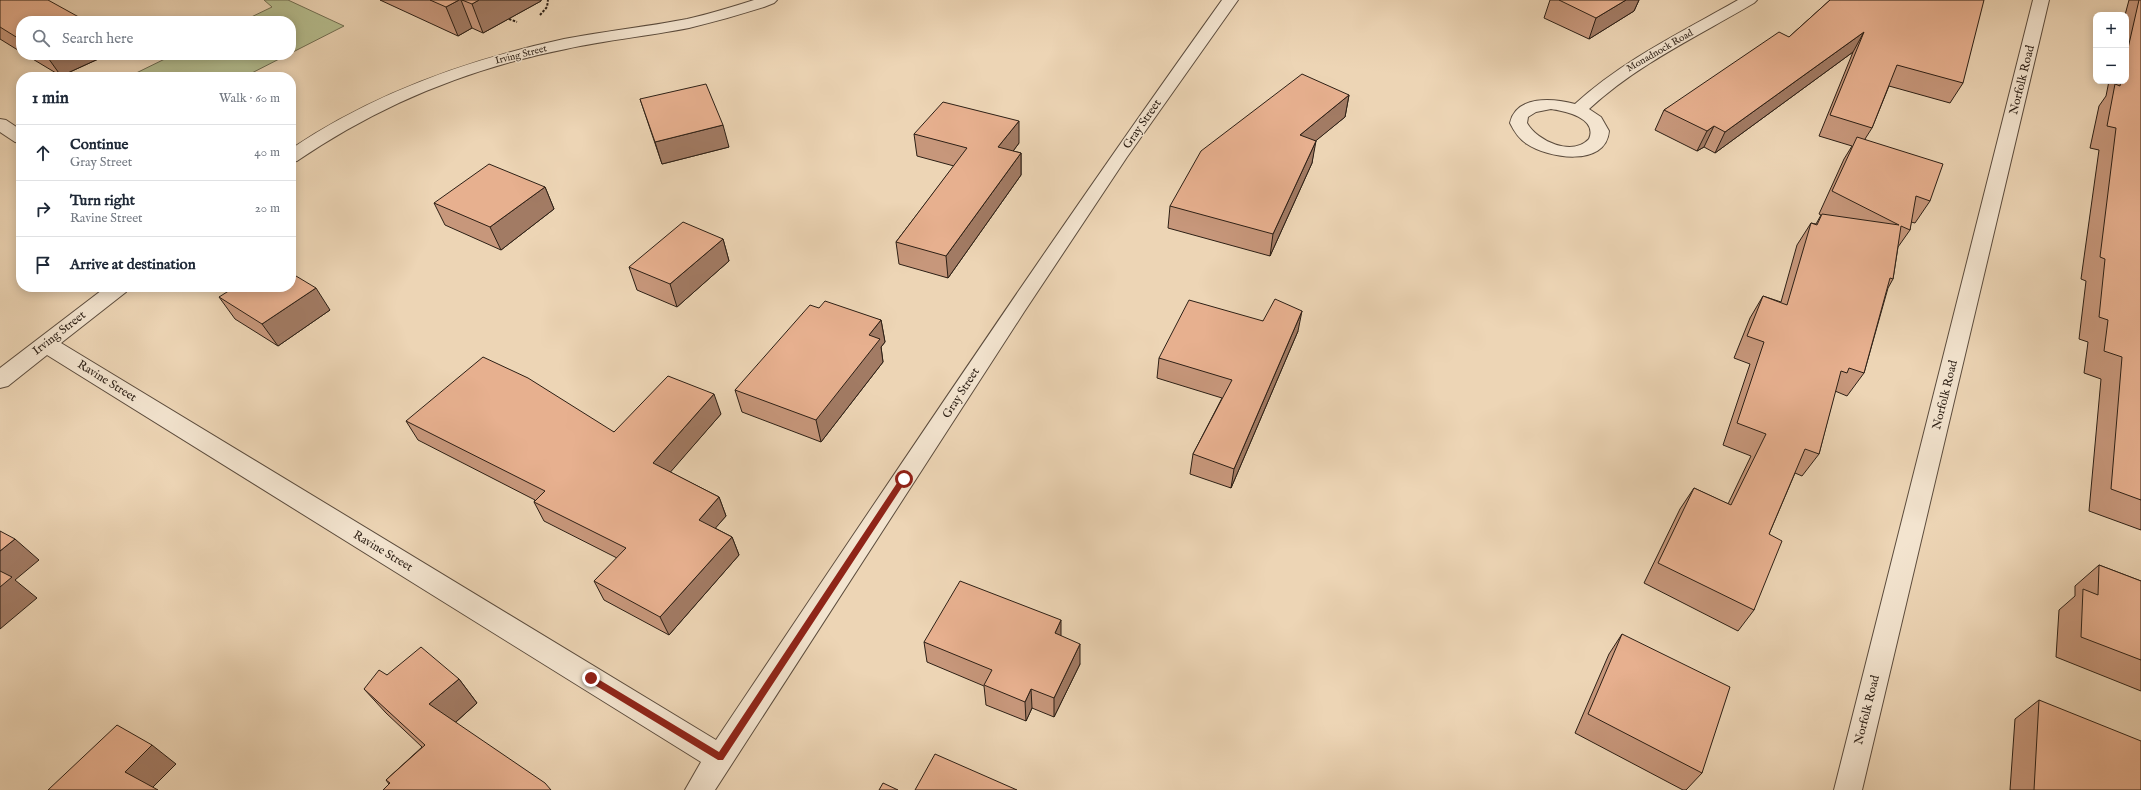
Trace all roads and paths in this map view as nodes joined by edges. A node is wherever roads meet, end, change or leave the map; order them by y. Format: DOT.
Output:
graph roads {
  1 [pos="548,0"];
  2 [pos="769,0"];
  3 [pos="1230,0"];
  4 [pos="1749,0"];
  5 [pos="2041,0"];
  6 [pos="539,17"];
  7 [pos="1578,110"];
  8 [pos="0,124"];
  9 [pos="16,135"];
  10 [pos="296,154"];
  11 [pos="112,292"];
  12 [pos="46,344"];
  13 [pos="0,380"];
  14 [pos="720,758"];
  15 [pos="699,790"];
  16 [pos="1848,790"];
  1 -- 6 [label="path"];
  2 -- 10 [label="street, Irving Street"];
  3 -- 14 [label="street, Gray Street"];
  4 -- 7 [label="street, Monadnock Road"];
  5 -- 16 [label="street, Norfolk Road"];
  8 -- 9 [label="street"];
  11 -- 12 [label="street, Irving Street"];
  12 -- 13 [label="street, Irving Street"];
  12 -- 14 [label="street, Ravine Street"];
  14 -- 15 [label="street, Gray Street"];
}
